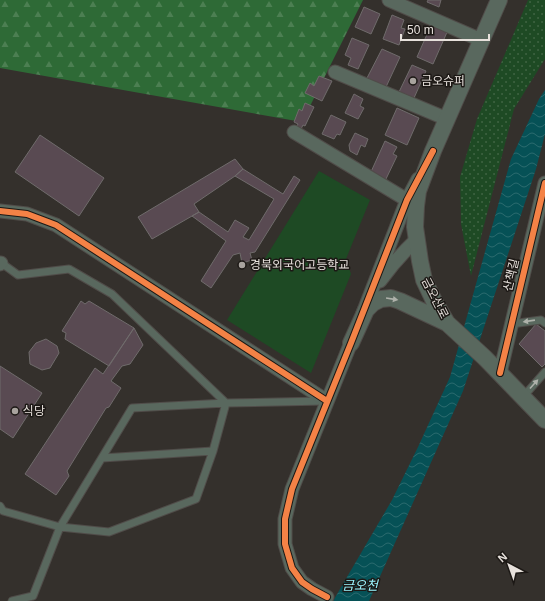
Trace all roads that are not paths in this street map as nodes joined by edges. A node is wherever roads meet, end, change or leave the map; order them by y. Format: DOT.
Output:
graph roads {
  1 [pos="389,0"];
  2 [pos="500,0"];
  3 [pos="481,40"];
  4 [pos="335,72"];
  5 [pos="447,119"];
  6 [pos="294,132"];
  7 [pos="433,151"];
  8 [pos="545,183"];
  9 [pos="406,200"];
  10 [pos="0,211"];
  11 [pos="417,239"];
  12 [pos="0,263"];
  13 [pos="365,308"];
  14 [pos="447,323"];
  15 [pos="545,323"];
  16 [pos="511,324"];
  17 [pos="351,344"];
  18 [pos="545,372"];
  19 [pos="500,373"];
  20 [pos="523,397"];
  21 [pos="327,401"];
  22 [pos="226,403"];
  23 [pos="545,420"];
  24 [pos="213,451"];
  25 [pos="102,458"];
  26 [pos="0,506"];
  27 [pos="60,527"];
  28 [pos="327,597"];
  29 [pos="12,601"];
  1 -- 3 [label="street"];
  2 -- 3 [label="street, 금오산로"];
  3 -- 5 [label="street, 금오산로"];
  4 -- 5 [label="street"];
  5 -- 7 [label="street, 금오산로"];
  6 -- 9 [label="street"];
  7 -- 9 [label="street"];
  7 -- 11 [label="street, 금오산로"];
  8 -- 16 [label="street, 산책길"];
  9 -- 13 [label="street"];
  10 -- 21 [label="street"];
  11 -- 13 [label="street"];
  11 -- 14 [label="street, 금오산로"];
  12 -- 22 [label="lane"];
  13 -- 17 [label="street"];
  17 -- 14 [label="street, one-way"];
  14 -- 19 [label="street, 금오산로"];
  15 -- 16 [label="lane, one-way"];
  16 -- 19 [label="street, 산책길"];
  17 -- 21 [label="street"];
  20 -- 18 [label="lane, one-way"];
  19 -- 20 [label="street, 금오산로"];
  20 -- 23 [label="street, 금오산로"];
  21 -- 22 [label="lane"];
  21 -- 28 [label="street"];
  22 -- 24 [label="lane"];
  22 -- 25 [label="lane"];
  24 -- 25 [label="lane"];
  24 -- 27 [label="lane"];
  25 -- 27 [label="lane"];
  26 -- 27 [label="lane"];
  27 -- 29 [label="lane"];
}
